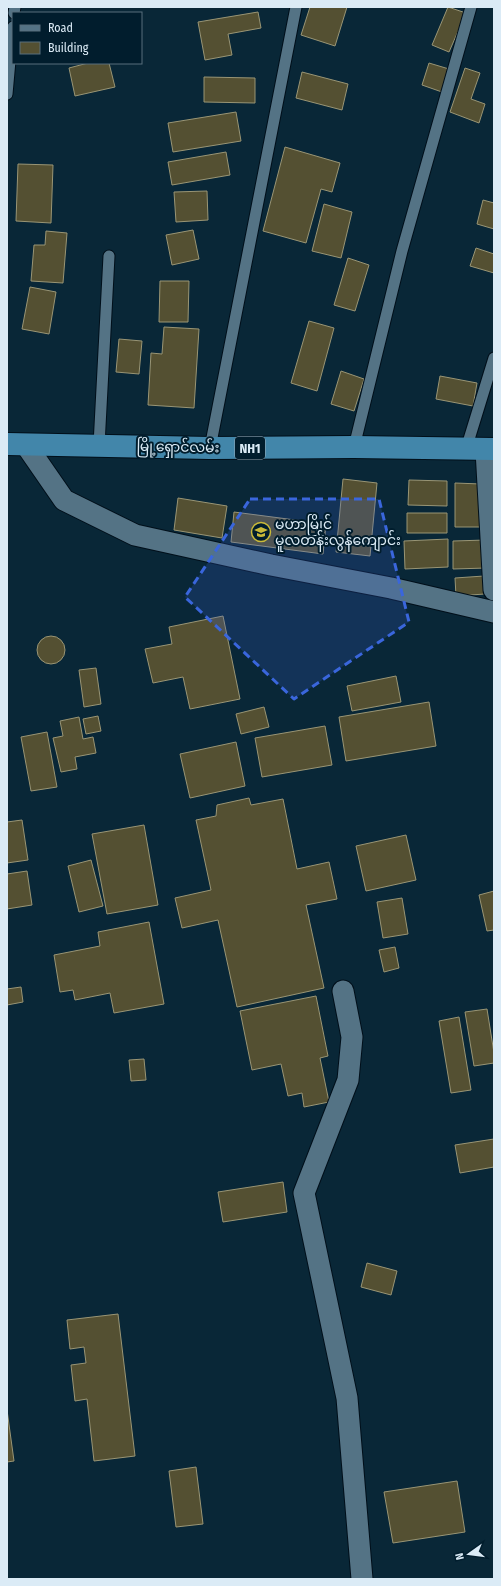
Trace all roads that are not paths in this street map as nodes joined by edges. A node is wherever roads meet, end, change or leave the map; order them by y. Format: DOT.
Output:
graph roads {
  1 [pos="296,7"];
  2 [pos="471,7"];
  3 [pos="12,38"];
  4 [pos="7,94"];
  5 [pos="109,256"];
  6 [pos="494,358"];
  7 [pos="13,445"];
  8 [pos="99,445"];
  9 [pos="354,447"];
  10 [pos="210,448"];
  11 [pos="482,449"];
  12 [pos="494,590"];
  13 [pos="494,612"];
  14 [pos="343,991"];
  15 [pos="362,1579"];
  1 -- 10 [label="lane"];
  2 -- 9 [label="lane"];
  3 -- 4 [label="lane"];
  5 -- 8 [label="lane"];
  6 -- 11 [label="lane"];
  7 -- 8 [label="highway, မြို့ရှောင်လမ်း / NH1"];
  7 -- 13 [label="street"];
  8 -- 10 [label="highway, မြို့ရှောင်လမ်း / NH1"];
  9 -- 10 [label="highway, မြို့ရှောင်လမ်း / NH1"];
  9 -- 11 [label="highway, မြို့ရှောင်လမ်း / NH1"];
  11 -- 12 [label="street"];
  14 -- 15 [label="street"];
}
